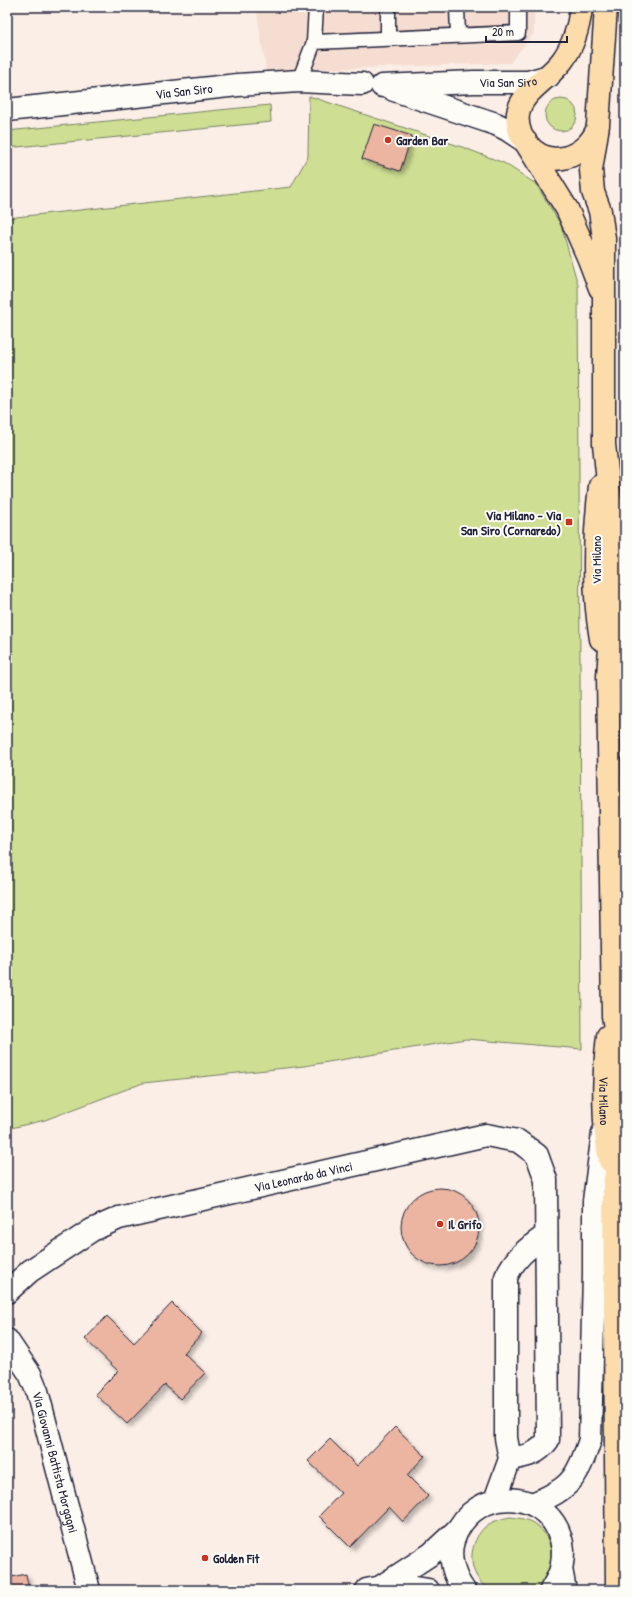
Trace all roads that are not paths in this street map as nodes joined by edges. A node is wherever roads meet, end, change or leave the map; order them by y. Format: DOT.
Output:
graph roads {
  1 [pos="316,7"];
  2 [pos="388,7"];
  3 [pos="457,7"];
  4 [pos="518,7"];
  5 [pos="581,7"];
  6 [pos="606,7"];
  7 [pos="458,35"];
  8 [pos="388,38"];
  9 [pos="314,42"];
  10 [pos="548,76"];
  11 [pos="299,81"];
  12 [pos="362,84"];
  13 [pos="7,110"];
  14 [pos="598,125"];
  15 [pos="526,142"];
  16 [pos="604,306"];
  17 [pos="613,1016"];
  18 [pos="604,1122"];
  19 [pos="614,1186"];
  20 [pos="546,1235"];
  21 [pos="7,1292"];
  22 [pos="7,1340"];
  23 [pos="510,1459"];
  24 [pos="495,1500"];
  25 [pos="532,1504"];
  26 [pos="457,1530"];
  27 [pos="563,1557"];
  28 [pos="374,1588"];
  29 [pos="89,1590"];
  30 [pos="428,1590"];
  31 [pos="464,1590"];
  32 [pos="551,1590"];
  33 [pos="569,1590"];
  34 [pos="617,1590"];
  1 -- 9 [label="lane"];
  2 -- 8 [label="lane"];
  3 -- 7 [label="lane"];
  4 -- 7 [label="lane"];
  5 -- 10 [label="main road"];
  6 -- 14 [label="main road"];
  7 -- 8 [label="lane"];
  8 -- 9 [label="lane"];
  9 -- 11 [label="lane"];
  10 -- 15 [label="main road"];
  10 -- 15 [label="street, Via San Siro"];
  11 -- 12 [label="street, Via San Siro"];
  11 -- 13 [label="street, Via San Siro"];
  14 -- 15 [label="main road"];
  14 -- 16 [label="main road"];
  15 -- 16 [label="main road"];
  16 -- 17 [label="main road, Via Milano"];
  17 -- 18 [label="main road, Via Milano"];
  17 -- 19 [label="main road, Via Milano"];
  18 -- 19 [label="main road, Via Milano"];
  18 -- 25 [label="street"];
  19 -- 34 [label="main road, Via Milano"];
  20 -- 21 [label="street, Via Leonardo da Vinci"];
  20 -- 23 [label="street"];
  20 -- 23 [label="street, Via Leonardo da Vinci"];
  22 -- 29 [label="street, Via Giovanni Battista Morgagni"];
  23 -- 24 [label="street"];
  24 -- 25 [label="street"];
  24 -- 26 [label="street"];
  25 -- 27 [label="street"];
  26 -- 28 [label="street"];
  26 -- 31 [label="street"];
  27 -- 32 [label="street"];
  27 -- 33 [label="lane"];
  28 -- 30 [label="street"];
}
